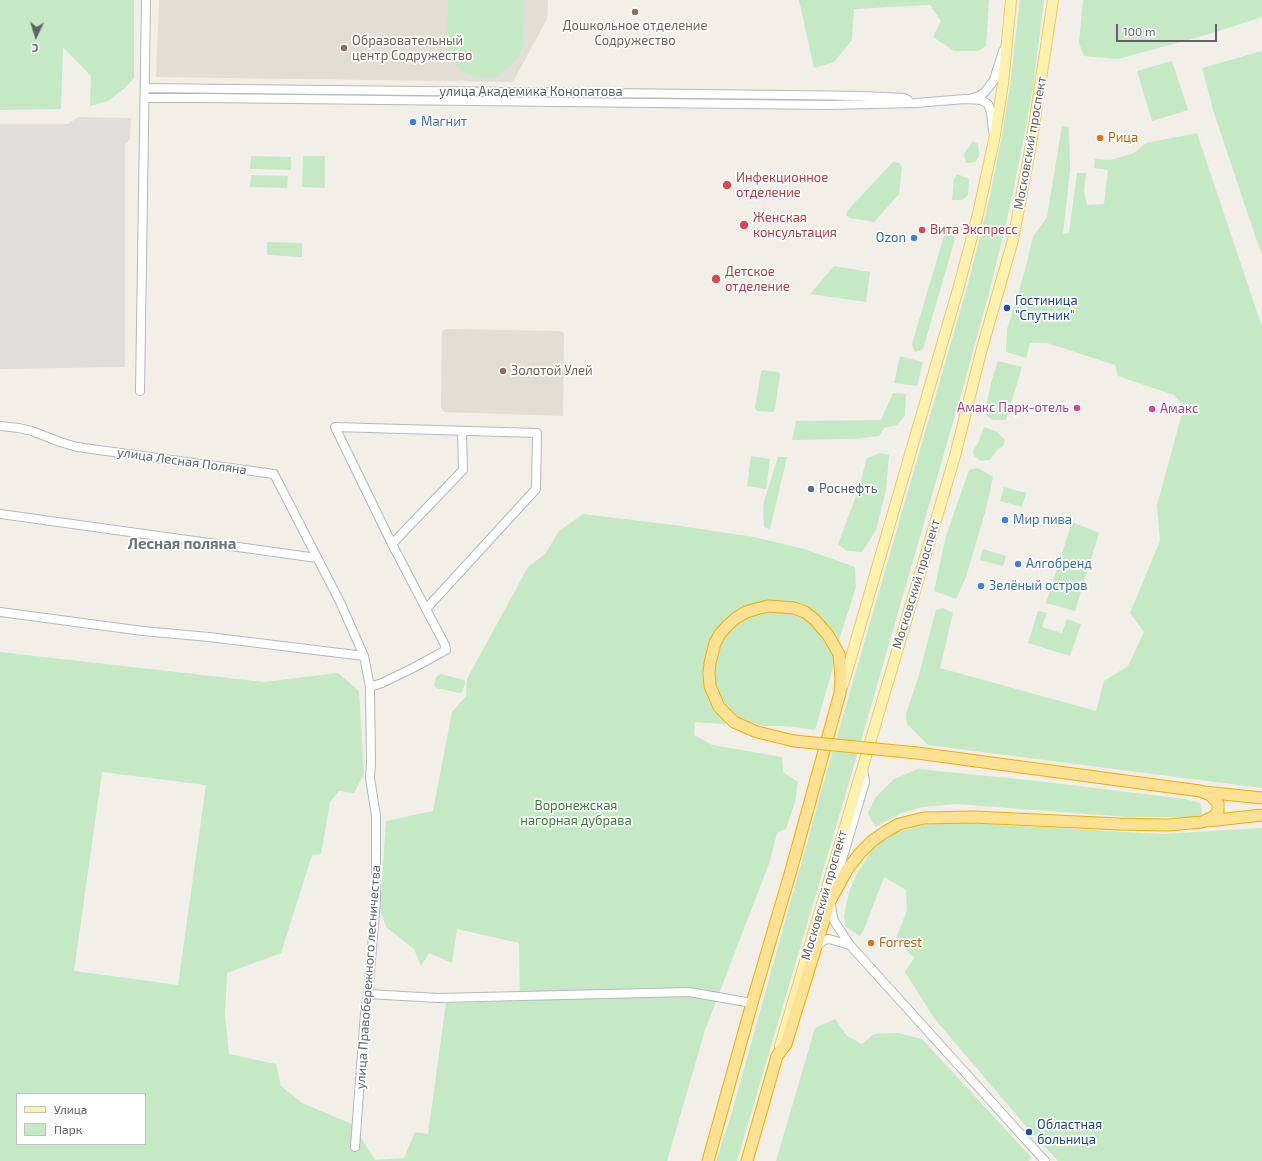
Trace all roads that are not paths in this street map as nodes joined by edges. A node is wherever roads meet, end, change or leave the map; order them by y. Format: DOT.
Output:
graph roads {
  1 [pos="146,0"];
  2 [pos="1011,0"];
  3 [pos="1053,0"];
  4 [pos="1008,34"];
  5 [pos="145,88"];
  6 [pos="145,98"];
  7 [pos="965,99"];
  8 [pos="916,103"];
  9 [pos="994,140"];
  10 [pos="140,391"];
  11 [pos="0,426"];
  12 [pos="462,431"];
  13 [pos="0,514"];
  14 [pos="392,544"];
  15 [pos="317,558"];
  16 [pos="426,609"];
  17 [pos="0,612"];
  18 [pos="364,656"];
  19 [pos="370,687"];
  20 [pos="840,693"];
  21 [pos="863,764"];
  22 [pos="1200,791"];
  23 [pos="1262,798"];
  24 [pos="1262,814"];
  25 [pos="1202,822"];
  26 [pos="830,901"];
  27 [pos="850,945"];
  28 [pos="816,947"];
  29 [pos="368,994"];
  30 [pos="752,1003"];
  31 [pos="777,1056"];
  32 [pos="355,1147"];
  33 [pos="708,1161"];
  34 [pos="747,1161"];
  35 [pos="1045,1161"];
  1 -- 5 [label="street"];
  2 -- 4 [label="main road"];
  3 -- 21 [label="main road, Московский проспект"];
  4 -- 7 [label="street"];
  4 -- 9 [label="main road"];
  5 -- 6 [label="street"];
  5 -- 8 [label="street, улица Академика Конопатова"];
  6 -- 8 [label="street, улица Академика Конопатова"];
  6 -- 10 [label="street"];
  7 -- 8 [label="street, улица Академика Конопатова"];
  7 -- 9 [label="street"];
  9 -- 20 [label="main road"];
  11 -- 15 [label="street, улица Лесная Поляна"];
  12 -- 14 [label="street"];
  12 -- 14 [label="street"];
  12 -- 16 [label="street"];
  13 -- 15 [label="street"];
  14 -- 16 [label="street"];
  15 -- 18 [label="street, улица Лесная Поляна"];
  16 -- 19 [label="street"];
  17 -- 18 [label="street"];
  18 -- 19 [label="street, улица Лесная Поляна"];
  19 -- 29 [label="street, улица Правобережного лесничества"];
  20 -- 22 [label="highway, bridge"];
  20 -- 30 [label="highway"];
  21 -- 26 [label="street"];
  21 -- 31 [label="main road, Московский проспект"];
  22 -- 23 [label="highway"];
  22 -- 25 [label="highway"];
  24 -- 25 [label="highway"];
  25 -- 26 [label="highway"];
  26 -- 27 [label="street"];
  26 -- 28 [label="highway"];
  27 -- 28 [label="street"];
  27 -- 35 [label="street"];
  28 -- 31 [label="highway"];
  29 -- 30 [label="street"];
  29 -- 32 [label="street, улица Правобережного лесничества"];
  30 -- 33 [label="highway"];
  31 -- 34 [label="highway, Московский проспект"];
}
